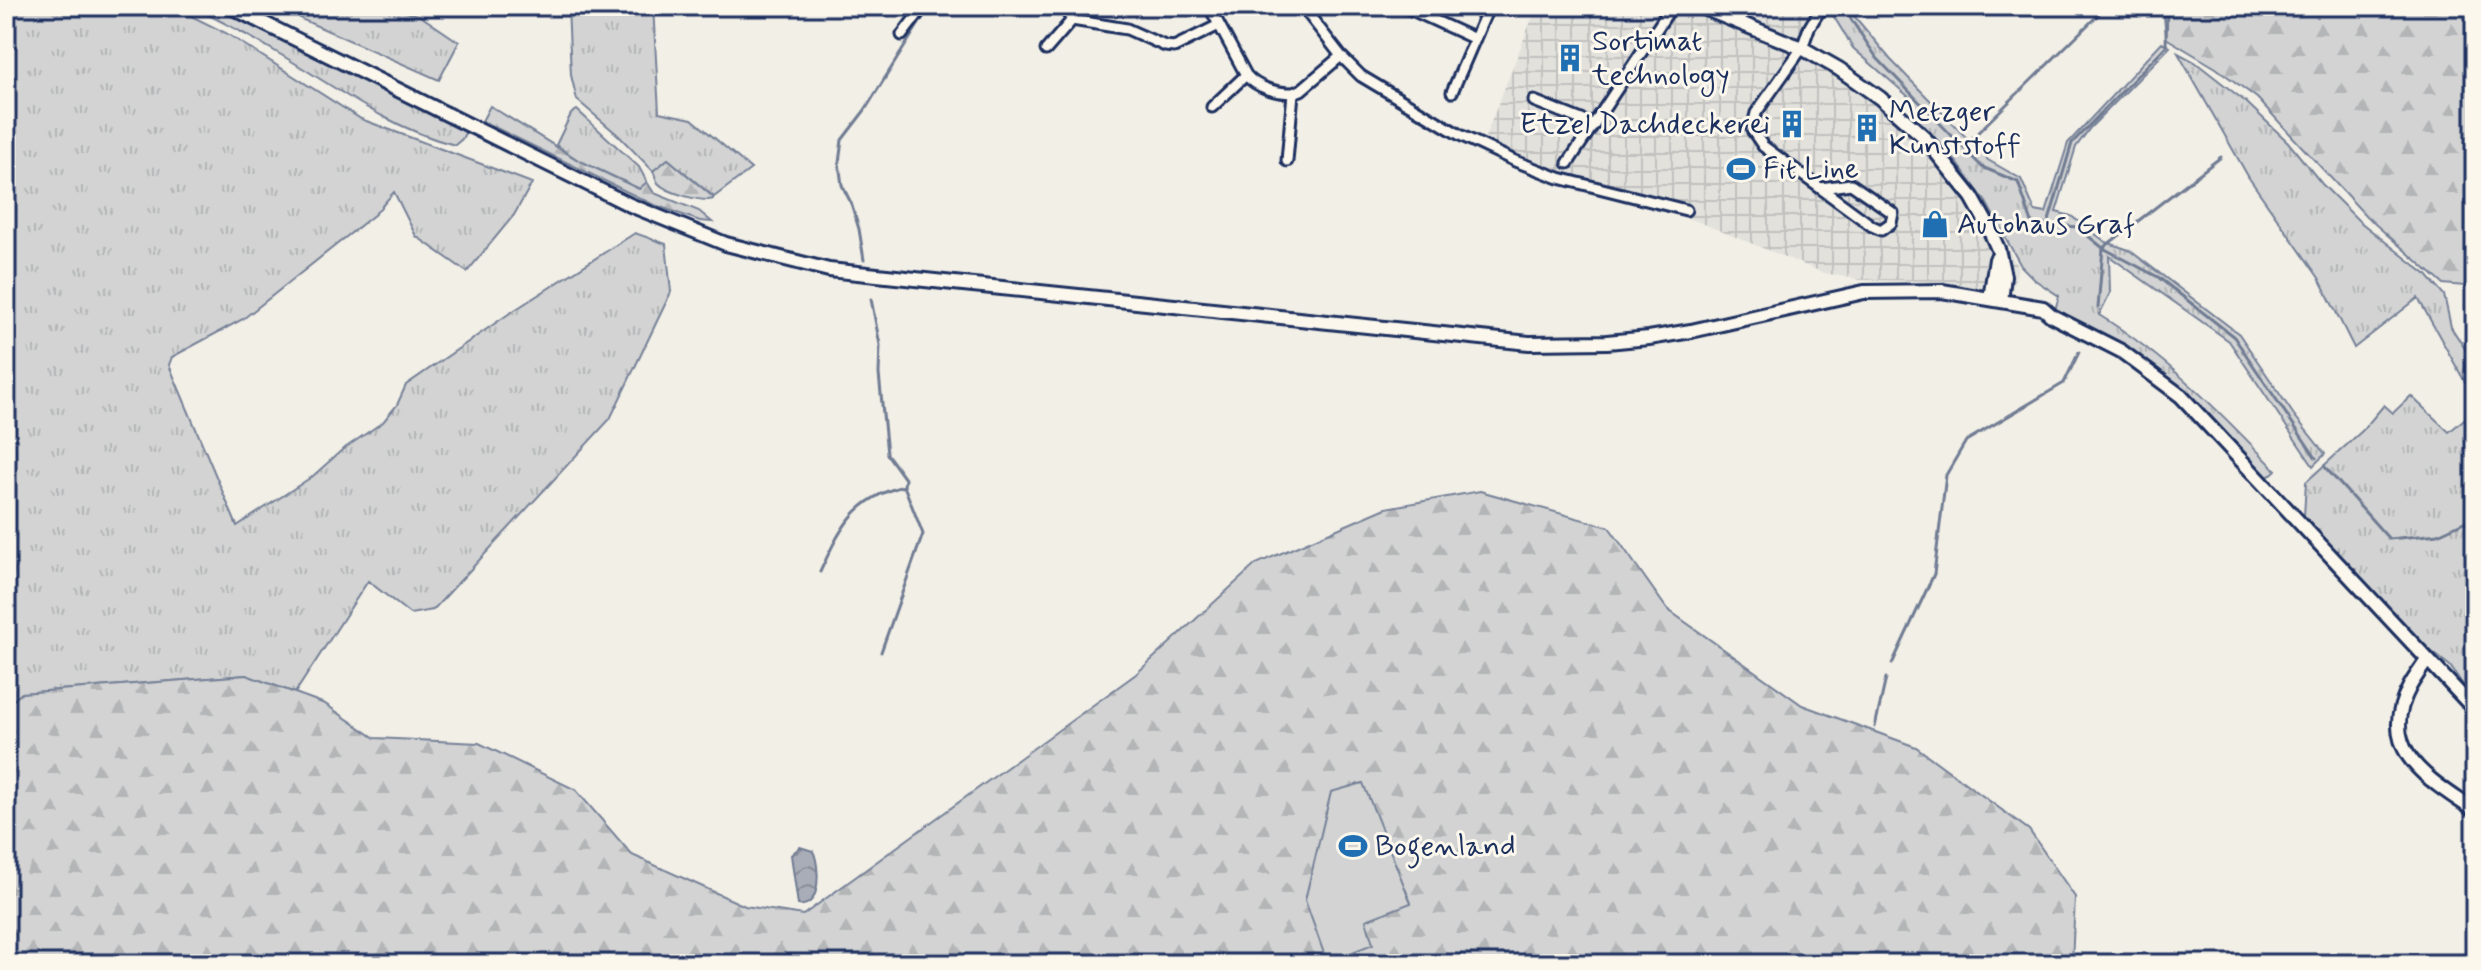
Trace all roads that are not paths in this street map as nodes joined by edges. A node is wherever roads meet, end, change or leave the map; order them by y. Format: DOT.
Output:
graph roads {
  1 [pos="229,6"];
  2 [pos="924,6"];
  3 [pos="1063,6"];
  4 [pos="1209,6"];
  5 [pos="1302,6"];
  6 [pos="1403,6"];
  7 [pos="1489,6"];
  8 [pos="1672,6"];
  9 [pos="1698,6"];
  10 [pos="1826,6"];
  11 [pos="1072,20"];
  12 [pos="1219,25"];
  13 [pos="902,35"];
  14 [pos="1475,39"];
  15 [pos="1802,48"];
  16 [pos="1046,50"];
  17 [pos="1341,56"];
  18 [pos="1246,75"];
  19 [pos="1452,92"];
  20 [pos="1293,93"];
  21 [pos="1534,101"];
  22 [pos="1212,107"];
  23 [pos="1594,125"];
  24 [pos="1287,161"];
  25 [pos="1568,163"];
  26 [pos="1821,188"];
  27 [pos="1686,210"];
  28 [pos="1995,300"];
  29 [pos="2427,660"];
  30 [pos="2475,710"];
  31 [pos="2475,811"];
  1 -- 28 [label="main road"];
  2 -- 13 [label="street"];
  3 -- 11 [label="street"];
  4 -- 12 [label="street"];
  5 -- 17 [label="street"];
  6 -- 14 [label="street"];
  7 -- 14 [label="street"];
  8 -- 23 [label="street"];
  9 -- 15 [label="main road"];
  10 -- 15 [label="street"];
  11 -- 12 [label="street"];
  11 -- 16 [label="street"];
  12 -- 18 [label="street"];
  14 -- 19 [label="street"];
  15 -- 26 [label="street"];
  15 -- 28 [label="main road"];
  17 -- 20 [label="street"];
  17 -- 27 [label="street"];
  18 -- 20 [label="street"];
  18 -- 22 [label="street"];
  20 -- 24 [label="street"];
  21 -- 23 [label="street"];
  23 -- 25 [label="street"];
  26 -- 26 [label="street"];
  28 -- 29 [label="main road"];
  29 -- 30 [label="main road"];
  29 -- 31 [label="main road"];
}
